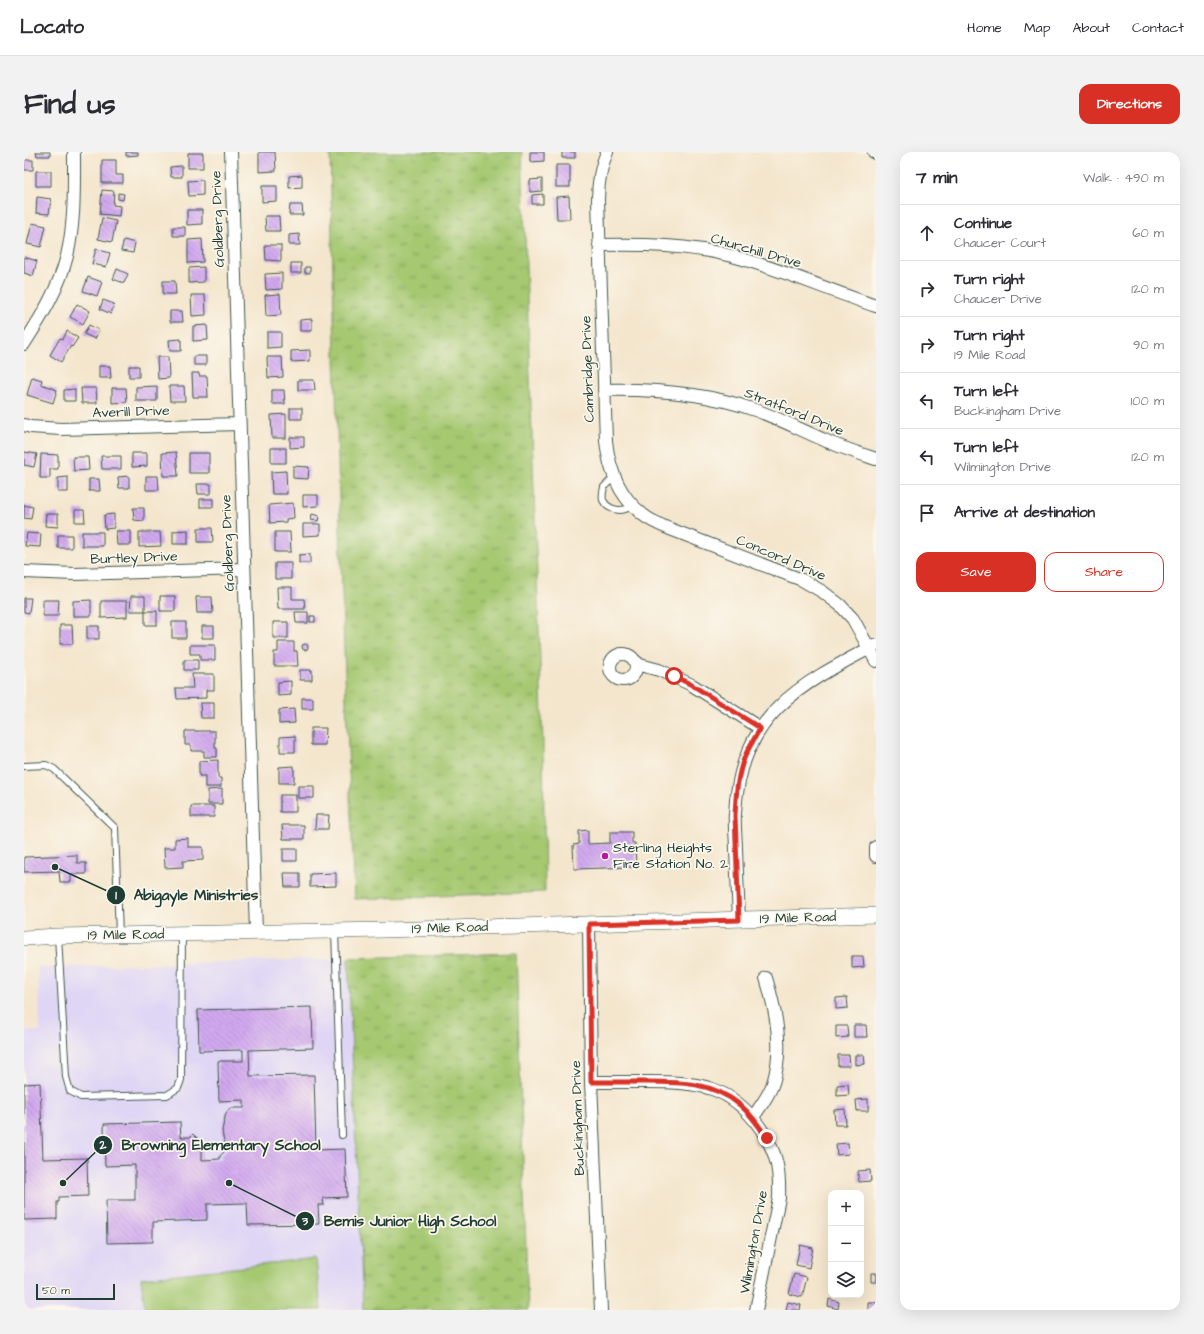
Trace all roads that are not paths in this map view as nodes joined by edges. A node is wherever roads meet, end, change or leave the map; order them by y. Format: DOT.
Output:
graph roads {
  1 [pos="74,152"];
  2 [pos="231,152"];
  3 [pos="607,152"];
  4 [pos="600,245"];
  5 [pos="876,306"];
  6 [pos="24,344"];
  7 [pos="604,390"];
  8 [pos="239,424"];
  9 [pos="24,425"];
  10 [pos="876,459"];
  11 [pos="614,477"];
  12 [pos="632,505"];
  13 [pos="697,540"];
  14 [pos="244,569"];
  15 [pos="24,572"];
  16 [pos="873,647"];
  17 [pos="634,660"];
  18 [pos="876,661"];
  19 [pos="648,668"];
  20 [pos="633,676"];
  21 [pos="760,728"];
  22 [pos="24,766"];
  23 [pos="876,847"];
  24 [pos="876,856"];
  25 [pos="876,915"];
  26 [pos="739,920"];
  27 [pos="589,924"];
  28 [pos="335,931"];
  29 [pos="256,932"];
  30 [pos="182,934"];
  31 [pos="119,935"];
  32 [pos="58,936"];
  33 [pos="24,938"];
  34 [pos="766,978"];
  35 [pos="591,1082"];
  36 [pos="753,1117"];
  37 [pos="342,1135"];
  38 [pos="601,1310"];
  39 [pos="756,1310"];
  1 -- 6 [label="street"];
  2 -- 8 [label="street, Goldberg Drive"];
  3 -- 4 [label="street, Cambridge Drive"];
  4 -- 5 [label="street, Churchill Drive"];
  4 -- 7 [label="street, Cambridge Drive"];
  7 -- 10 [label="street, Stratford Drive"];
  7 -- 11 [label="street, Cambridge Drive"];
  8 -- 9 [label="street, Averill Drive"];
  8 -- 14 [label="street, Goldberg Drive"];
  11 -- 12 [label="street, Cambridge Drive"];
  11 -- 12 [label="lane"];
  12 -- 13 [label="street, Cambridge Drive"];
  13 -- 16 [label="street, Concord Drive"];
  14 -- 15 [label="street, Burtley Drive"];
  14 -- 29 [label="street, Goldberg Drive"];
  16 -- 18 [label="street, Concord Drive"];
  16 -- 21 [label="street"];
  17 -- 19 [label="street"];
  17 -- 20 [label="street"];
  17 -- 20 [label="street"];
  19 -- 20 [label="street"];
  19 -- 21 [label="street"];
  21 -- 26 [label="street"];
  22 -- 31 [label="lane"];
  23 -- 24 [label="street"];
  25 -- 26 [label="street, 19 Mile Road"];
  26 -- 27 [label="street, 19 Mile Road"];
  27 -- 28 [label="street, 19 Mile Road"];
  27 -- 35 [label="street, Buckingham Drive"];
  28 -- 29 [label="street, 19 Mile Road"];
  28 -- 37 [label="lane"];
  29 -- 30 [label="street, 19 Mile Road"];
  30 -- 31 [label="street, 19 Mile Road"];
  30 -- 32 [label="lane"];
  31 -- 32 [label="street, 19 Mile Road"];
  32 -- 33 [label="street, 19 Mile Road"];
  34 -- 36 [label="street"];
  35 -- 36 [label="street, Wilmington Drive"];
  35 -- 38 [label="street, Buckingham Drive"];
  36 -- 39 [label="street, Wilmington Drive"];
}
